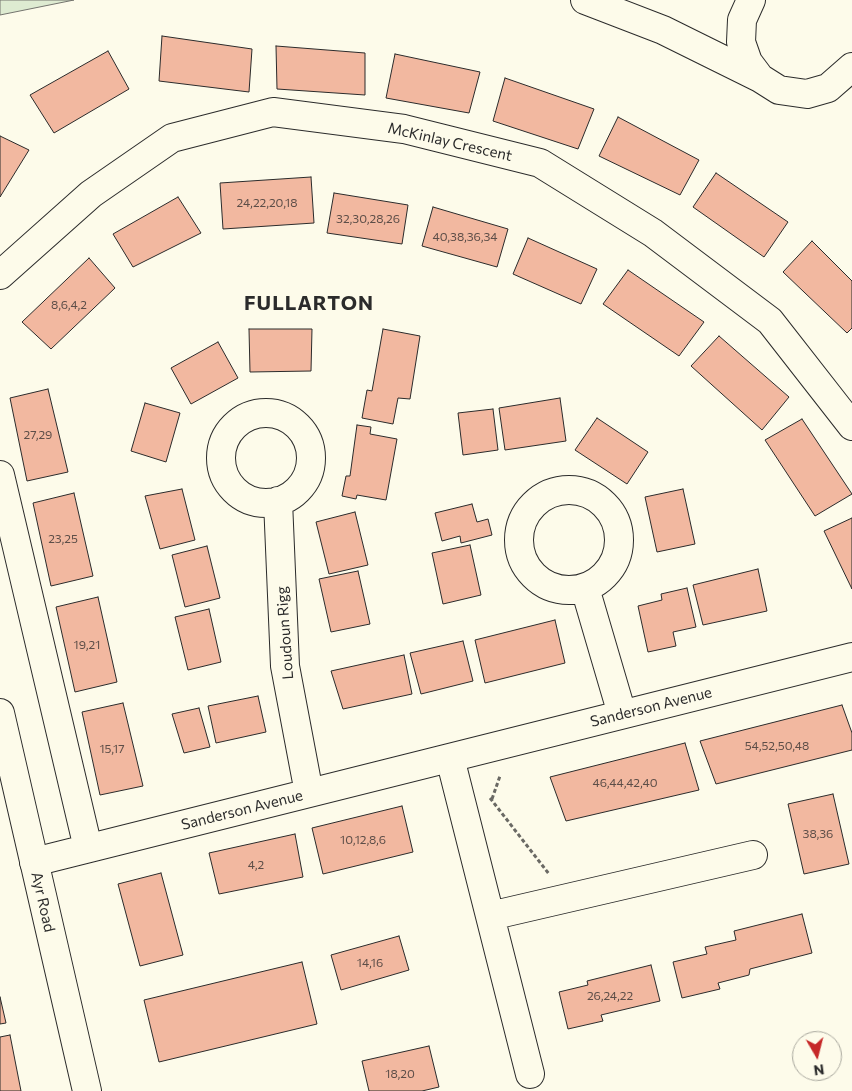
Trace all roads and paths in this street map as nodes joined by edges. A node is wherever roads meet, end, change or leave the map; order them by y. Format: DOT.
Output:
graph roads {
  1 [pos="586,0"];
  2 [pos="741,7"];
  3 [pos="852,68"];
  4 [pos="760,78"];
  5 [pos="840,93"];
  6 [pos="0,275"];
  7 [pos="852,426"];
  8 [pos="0,475"];
  9 [pos="278,501"];
  10 [pos="585,588"];
  11 [pos="852,657"];
  12 [pos="0,713"];
  13 [pos="622,714"];
  14 [pos="450,758"];
  15 [pos="457,786"];
  16 [pos="309,793"];
  17 [pos="88,848"];
  18 [pos="753,855"];
  19 [pos="34,862"];
  20 [pos="567,899"];
  21 [pos="490,916"];
  22 [pos="530,1074"];
  23 [pos="87,1091"];
  1 -- 4 [label="street"];
  2 -- 4 [label="street"];
  3 -- 5 [label="street"];
  4 -- 5 [label="street"];
  6 -- 7 [label="street, McKinlay Crescent"];
  8 -- 17 [label="street"];
  9 -- 16 [label="street, Loudoun Rigg"];
  10 -- 13 [label="street"];
  11 -- 13 [label="street, Sanderson Avenue"];
  12 -- 19 [label="street, Ayr Road"];
  13 -- 14 [label="street, Sanderson Avenue"];
  14 -- 15 [label="street"];
  14 -- 16 [label="street, Sanderson Avenue"];
  15 -- 20 [label="path"];
  15 -- 21 [label="street"];
  16 -- 17 [label="street, Sanderson Avenue"];
  17 -- 19 [label="street, Sanderson Avenue"];
  18 -- 20 [label="street"];
  19 -- 23 [label="street, Ayr Road"];
  20 -- 21 [label="street"];
  21 -- 22 [label="street"];
}
